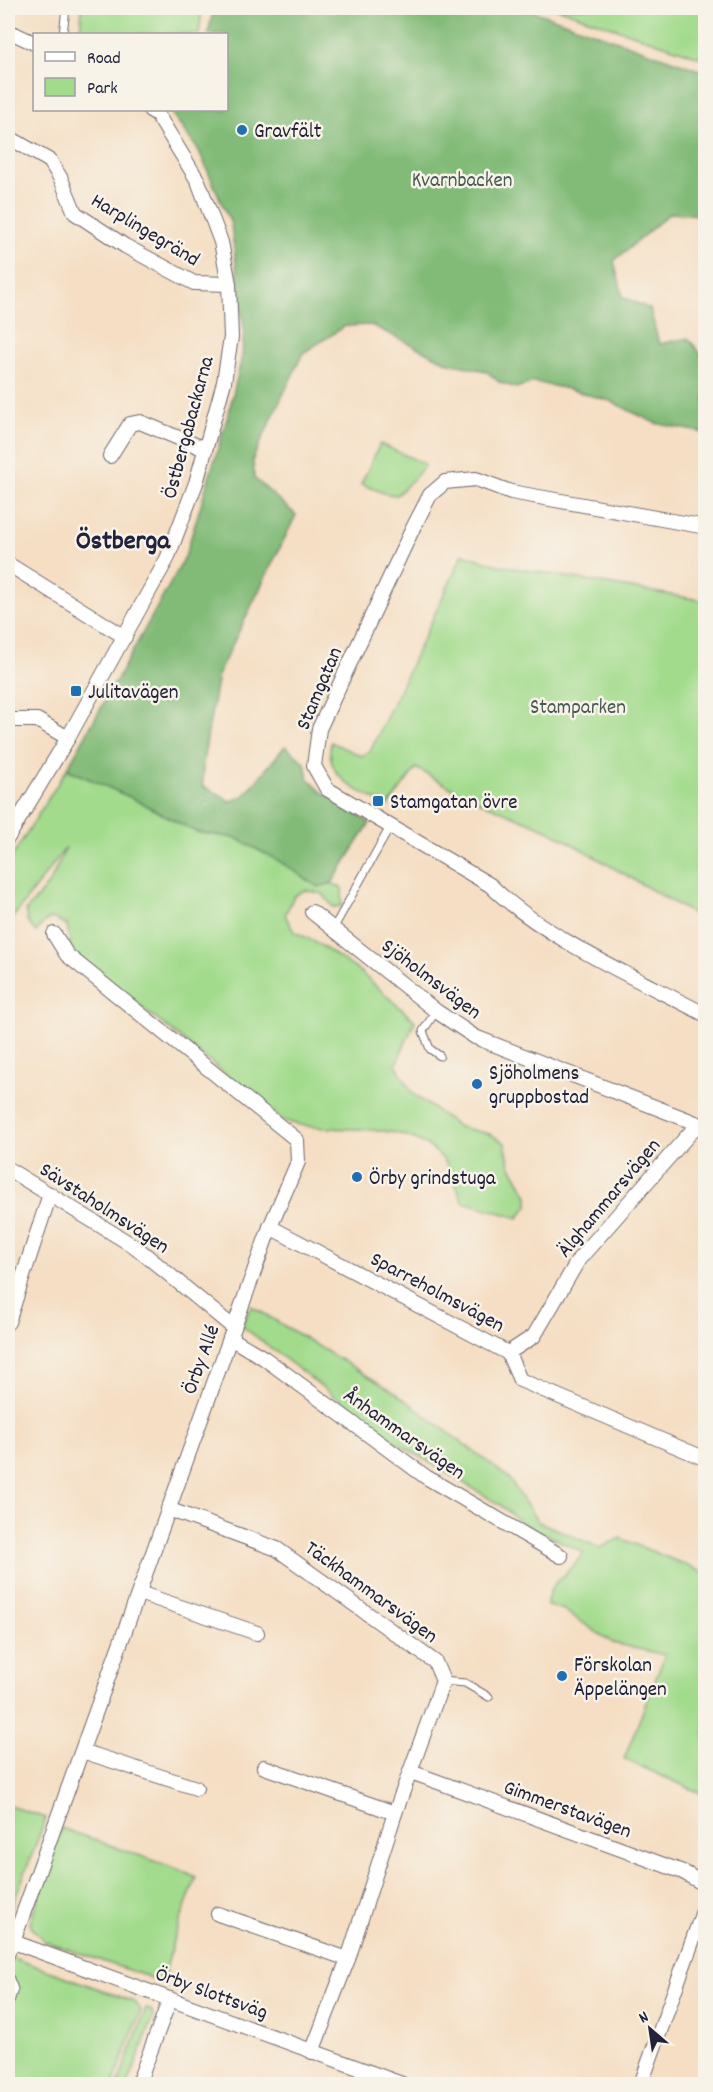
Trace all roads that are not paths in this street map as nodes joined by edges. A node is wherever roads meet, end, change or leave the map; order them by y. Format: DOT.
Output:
graph roads {
  1 [pos="66,8"];
  2 [pos="8,31"];
  3 [pos="63,33"];
  4 [pos="33,43"];
  5 [pos="152,111"];
  6 [pos="8,137"];
  7 [pos="229,284"];
  8 [pos="205,448"];
  9 [pos="110,456"];
  10 [pos="705,527"];
  11 [pos="8,564"];
  12 [pos="124,637"];
  13 [pos="8,720"];
  14 [pos="68,738"];
  15 [pos="390,827"];
  16 [pos="8,837"];
  17 [pos="312,912"];
  18 [pos="333,929"];
  19 [pos="54,934"];
  20 [pos="436,1011"];
  21 [pos="705,1015"];
  22 [pos="440,1056"];
  23 [pos="702,1126"];
  24 [pos="8,1169"];
  25 [pos="50,1194"];
  26 [pos="270,1227"];
  27 [pos="8,1322"];
  28 [pos="232,1333"];
  29 [pos="508,1353"];
  30 [pos="705,1459"];
  31 [pos="168,1509"];
  32 [pos="561,1556"];
  33 [pos="139,1593"];
  34 [pos="257,1633"];
  35 [pos="444,1681"];
  36 [pos="489,1697"];
  37 [pos="82,1751"];
  38 [pos="264,1767"];
  39 [pos="411,1772"];
  40 [pos="196,1788"];
  41 [pos="395,1813"];
  42 [pos="705,1889"];
  43 [pos="705,1903"];
  44 [pos="218,1914"];
  45 [pos="12,1941"];
  46 [pos="348,1959"];
  47 [pos="8,1962"];
  48 [pos="8,1974"];
  49 [pos="171,2000"];
  50 [pos="8,2008"];
  51 [pos="312,2052"];
  52 [pos="138,2085"];
  53 [pos="402,2085"];
  54 [pos="641,2085"];
  1 -- 3 [label="lane"];
  2 -- 4 [label="street"];
  5 -- 7 [label="street, Östbergabackarna"];
  6 -- 7 [label="street, Harplingegränd"];
  7 -- 8 [label="street, Östbergabackarna"];
  8 -- 9 [label="street"];
  8 -- 12 [label="street, Östbergabackarna"];
  10 -- 15 [label="street, Stamgatan"];
  11 -- 12 [label="street"];
  12 -- 14 [label="street, Östbergabackarna"];
  13 -- 14 [label="street"];
  14 -- 16 [label="street, Östbergabackarna"];
  15 -- 18 [label="lane"];
  15 -- 21 [label="street, Stamgatan"];
  17 -- 18 [label="street, Sjöholmsvägen"];
  18 -- 20 [label="street, Sjöholmsvägen"];
  19 -- 26 [label="street, Örby Allé"];
  20 -- 22 [label="lane"];
  20 -- 23 [label="street, Sjöholmsvägen"];
  23 -- 29 [label="street, Älghammarsvägen"];
  24 -- 25 [label="street, Sävstaholmsvägen"];
  25 -- 27 [label="street"];
  25 -- 28 [label="street, Sävstaholmsvägen"];
  26 -- 28 [label="street, Örby Allé"];
  26 -- 29 [label="street, Sparreholmsvägen"];
  28 -- 31 [label="street, Örby Allé"];
  28 -- 32 [label="street, Ånhammarsvägen"];
  29 -- 30 [label="street, Sparreholmsvägen"];
  31 -- 33 [label="street, Örby Allé"];
  31 -- 35 [label="street, Täckhammarsvägen"];
  33 -- 34 [label="street"];
  33 -- 37 [label="street, Örby Allé"];
  35 -- 36 [label="lane"];
  35 -- 39 [label="street"];
  37 -- 40 [label="street"];
  37 -- 45 [label="street, Örby Allé"];
  38 -- 41 [label="street"];
  39 -- 41 [label="street"];
  39 -- 42 [label="street, Gimmerstavägen"];
  41 -- 46 [label="street"];
  43 -- 54 [label="street"];
  44 -- 46 [label="street"];
  45 -- 47 [label="lane"];
  45 -- 49 [label="street, Örby Slottsväg"];
  46 -- 51 [label="street"];
  48 -- 50 [label="lane"];
  49 -- 51 [label="street, Örby Slottsväg"];
  49 -- 52 [label="street"];
  51 -- 53 [label="street, Örby Slottsväg"];
}
